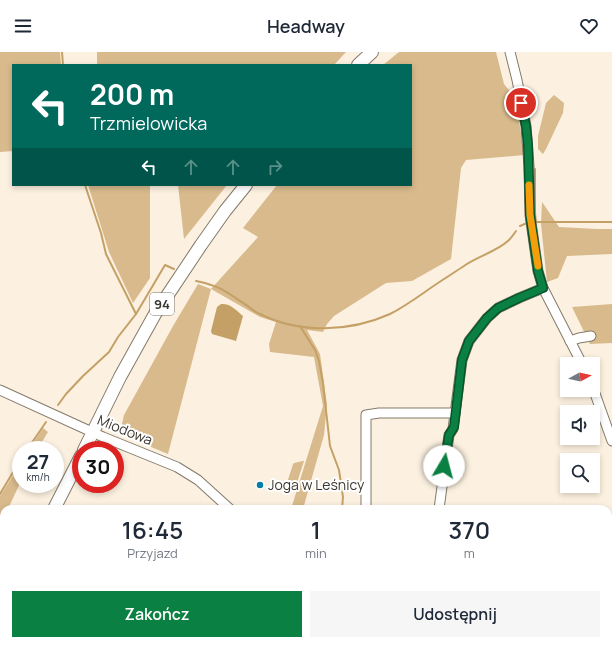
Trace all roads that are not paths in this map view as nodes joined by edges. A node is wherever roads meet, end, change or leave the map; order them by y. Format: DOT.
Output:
graph roads {
  1 [pos="372,52"];
  2 [pos="510,52"];
  3 [pos="359,64"];
  4 [pos="245,186"];
  5 [pos="543,288"];
  6 [pos="591,336"];
  7 [pos="570,341"];
  8 [pos="578,357"];
  9 [pos="0,390"];
  10 [pos="596,397"];
  11 [pos="455,413"];
  12 [pos="93,433"];
  13 [pos="89,441"];
  14 [pos="612,441"];
  15 [pos="72,474"];
  16 [pos="56,505"];
  17 [pos="226,505"];
  18 [pos="366,505"];
  19 [pos="440,505"];
  1 -- 3 [label="main road"];
  2 -- 5 [label="street"];
  4 -- 12 [label="main road, 94"];
  5 -- 7 [label="street"];
  5 -- 11 [label="street"];
  6 -- 7 [label="street"];
  7 -- 8 [label="street"];
  9 -- 12 [label="street, Miodowa"];
  10 -- 14 [label="street"];
  11 -- 18 [label="street"];
  11 -- 19 [label="street"];
  12 -- 13 [label="main road, 94"];
  12 -- 17 [label="street, Miodowa"];
  15 -- 16 [label="main road"];
}
